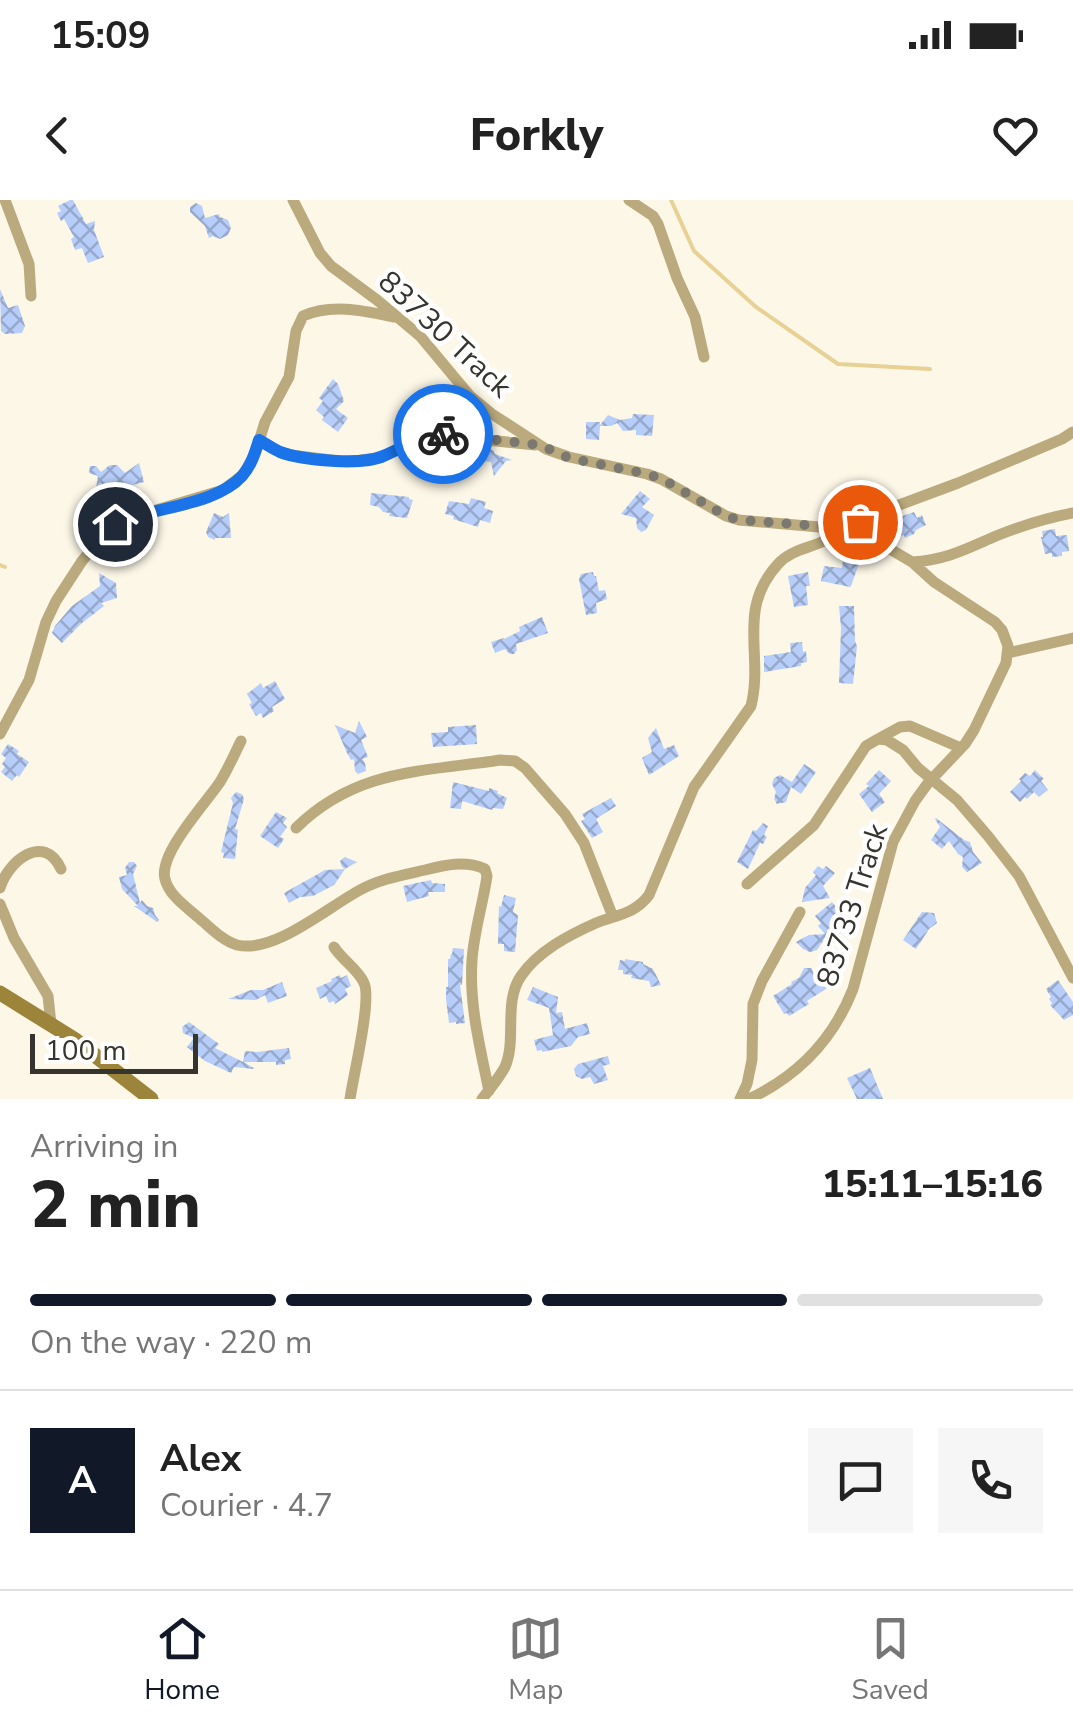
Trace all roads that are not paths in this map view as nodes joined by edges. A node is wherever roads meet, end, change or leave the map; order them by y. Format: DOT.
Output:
graph roads {
  1 [pos="6,200"];
  2 [pos="293,200"];
  3 [pos="629,200"];
  4 [pos="31,296"];
  5 [pos="399,318"];
  6 [pos="704,357"];
  7 [pos="1073,432"];
  8 [pos="259,440"];
  9 [pos="540,445"];
  10 [pos="1073,513"];
  11 [pos="845,531"];
  12 [pos="912,562"];
  13 [pos="1069,642"];
  14 [pos="1008,653"];
  15 [pos="0,734"];
  16 [pos="878,739"];
  17 [pos="241,742"];
  18 [pos="961,748"];
  19 [pos="932,778"];
  20 [pos="296,828"];
  21 [pos="60,869"];
  22 [pos="748,884"];
  23 [pos="0,888"];
  24 [pos="0,904"];
  25 [pos="800,912"];
  26 [pos="613,917"];
  27 [pos="334,947"];
  28 [pos="1073,978"];
  29 [pos="0,993"];
  30 [pos="51,1024"];
  31 [pos="486,1095"];
  32 [pos="151,1099"];
  33 [pos="350,1099"];
  34 [pos="740,1099"];
  35 [pos="749,1099"];
  1 -- 4 [label="street"];
  2 -- 5 [label="street, 83730 Track"];
  3 -- 6 [label="street"];
  5 -- 8 [label="street"];
  5 -- 9 [label="street, 83730 Track"];
  7 -- 11 [label="street"];
  8 -- 9 [label="street"];
  8 -- 15 [label="street"];
  9 -- 11 [label="street, 83730 Track"];
  10 -- 12 [label="street"];
  11 -- 12 [label="street, 83730 Track"];
  11 -- 26 [label="street"];
  12 -- 14 [label="street, 83730 Track"];
  13 -- 14 [label="street"];
  14 -- 18 [label="street, 83733 Track"];
  16 -- 18 [label="street"];
  16 -- 19 [label="street"];
  16 -- 22 [label="street"];
  17 -- 31 [label="street"];
  18 -- 19 [label="street, 83733 Track"];
  19 -- 28 [label="street"];
  19 -- 35 [label="street, 83733 Track"];
  20 -- 26 [label="street"];
  21 -- 23 [label="street"];
  24 -- 30 [label="street"];
  25 -- 34 [label="street"];
  26 -- 31 [label="street"];
  27 -- 33 [label="street"];
  29 -- 30 [label="street"];
  30 -- 32 [label="street"];
}
